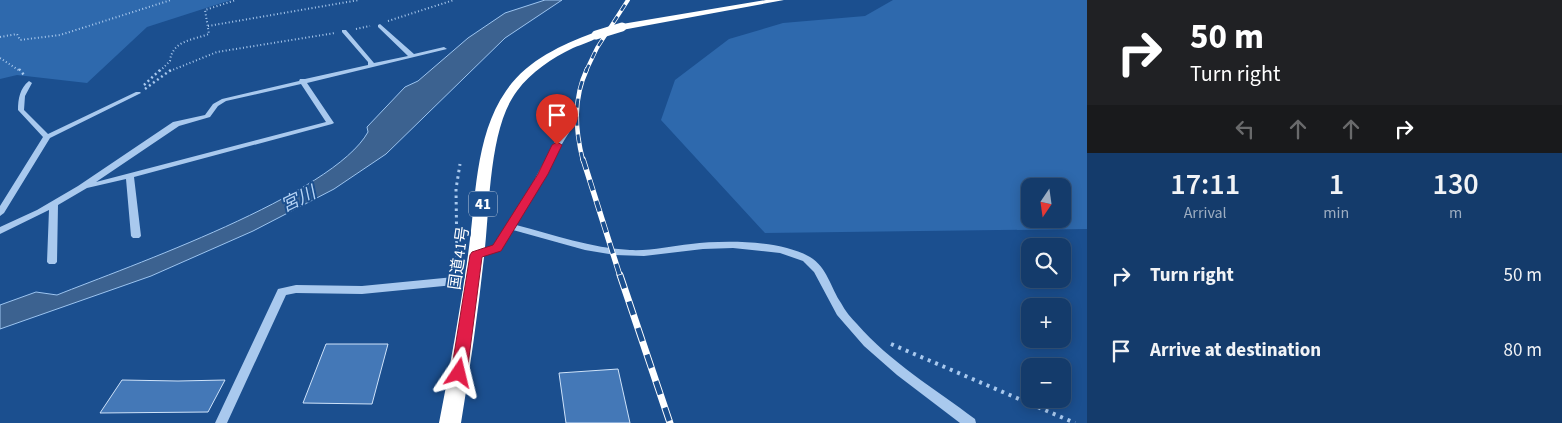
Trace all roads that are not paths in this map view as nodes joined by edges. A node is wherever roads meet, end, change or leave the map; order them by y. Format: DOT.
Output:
graph roads {
  1 [pos="780,0"];
  2 [pos="379,25"];
  3 [pos="344,31"];
  4 [pos="444,49"];
  5 [pos="412,56"];
  6 [pos="371,65"];
  7 [pos="302,80"];
  8 [pos="29,83"];
  9 [pos="138,93"];
  10 [pos="568,128"];
  11 [pos="47,137"];
  12 [pos="130,176"];
  13 [pos="81,188"];
  14 [pos="54,204"];
  15 [pos="0,213"];
  16 [pos="511,227"];
  17 [pos="0,231"];
  18 [pos="136,236"];
  19 [pos="476,255"];
  20 [pos="52,262"];
  21 [pos="454,281"];
  22 [pos="282,292"];
  23 [pos="220,423"];
  24 [pos="450,423"];
  25 [pos="970,423"];
  1 -- 19 [label="highway, 国道41号 / 41, bridge"];
  2 -- 5 [label="street"];
  3 -- 6 [label="street"];
  4 -- 5 [label="street"];
  5 -- 6 [label="street"];
  6 -- 7 [label="street"];
  7 -- 12 [label="street"];
  7 -- 13 [label="street"];
  8 -- 11 [label="street"];
  9 -- 11 [label="street"];
  10 -- 16 [label="street"];
  11 -- 15 [label="street"];
  12 -- 13 [label="street"];
  12 -- 18 [label="street"];
  13 -- 14 [label="street"];
  14 -- 17 [label="street"];
  14 -- 20 [label="street"];
  16 -- 19 [label="street"];
  16 -- 25 [label="street"];
  19 -- 24 [label="highway, 国道41号 / 41"];
  21 -- 22 [label="street"];
  22 -- 23 [label="street"];
}
